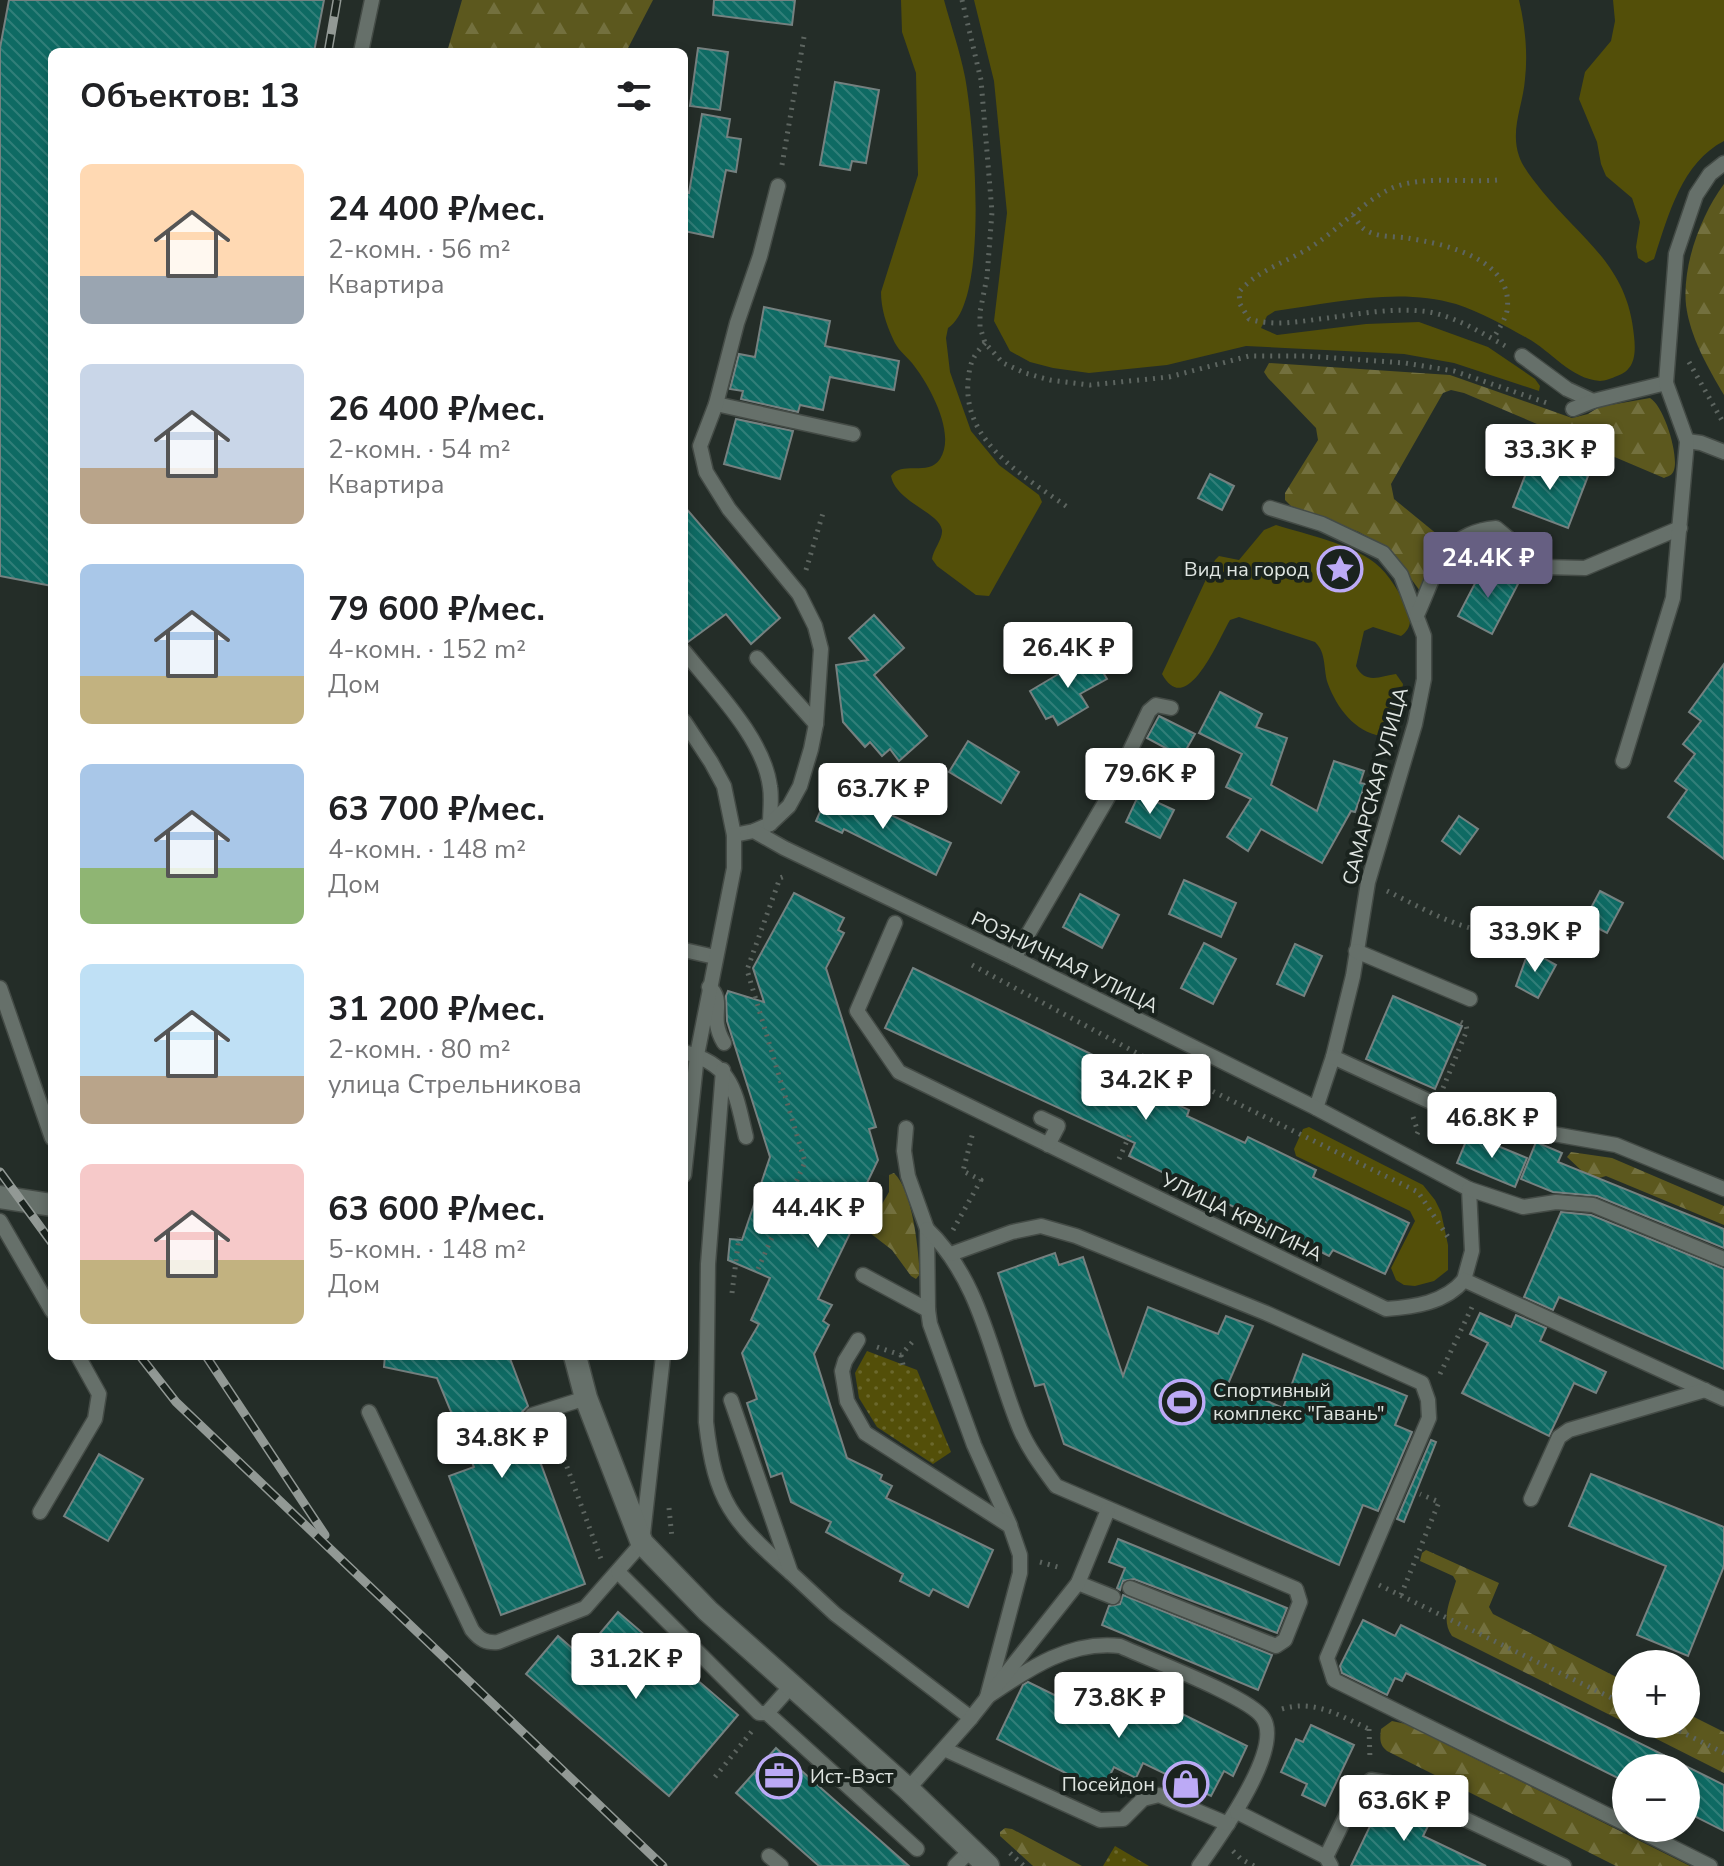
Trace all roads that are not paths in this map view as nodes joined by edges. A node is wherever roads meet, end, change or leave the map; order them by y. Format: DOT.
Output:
graph roads {
  1 [pos="372,0"];
  2 [pos="362,48"];
  3 [pos="1724,163"];
  4 [pos="778,186"];
  5 [pos="1522,356"];
  6 [pos="1666,383"];
  7 [pos="1593,401"];
  8 [pos="716,404"];
  9 [pos="1573,409"];
  10 [pos="853,434"];
  11 [pos="1687,441"];
  12 [pos="1724,452"];
  13 [pos="1270,508"];
  14 [pos="1680,528"];
  15 [pos="1417,615"];
  16 [pos="688,656"];
  17 [pos="757,658"];
  18 [pos="1163,706"];
  19 [pos="816,724"];
  20 [pos="688,728"];
  21 [pos="1623,761"];
  22 [pos="770,824"];
  23 [pos="754,831"];
  24 [pos="734,835"];
  25 [pos="895,923"];
  26 [pos="688,951"];
  27 [pos="1356,951"];
  28 [pos="715,957"];
  29 [pos="1014,958"];
  30 [pos="709,987"];
  31 [pos="0,988"];
  32 [pos="1470,999"];
  33 [pos="724,1043"];
  34 [pos="691,1054"];
  35 [pos="1333,1057"];
  36 [pos="723,1070"];
  37 [pos="688,1103"];
  38 [pos="1316,1108"];
  39 [pos="1041,1118"];
  40 [pos="48,1126"];
  41 [pos="1058,1126"];
  42 [pos="906,1128"];
  43 [pos="1072,1134"];
  44 [pos="746,1137"];
  45 [pos="1048,1145"];
  46 [pos="1469,1189"];
  47 [pos="1724,1189"];
  48 [pos="0,1197"];
  49 [pos="48,1204"];
  50 [pos="0,1221"];
  51 [pos="927,1229"];
  52 [pos="951,1254"];
  53 [pos="1724,1259"];
  54 [pos="1466,1274"];
  55 [pos="863,1275"];
  56 [pos="48,1304"];
  57 [pos="929,1317"];
  58 [pos="858,1340"];
  59 [pos="80,1360"];
  60 [pos="576,1360"];
  61 [pos="663,1360"];
  62 [pos="1705,1390"];
  63 [pos="586,1398"];
  64 [pos="1724,1399"];
  65 [pos="731,1400"];
  66 [pos="369,1412"];
  67 [pos="539,1412"];
  68 [pos="1531,1499"];
  69 [pos="1108,1510"];
  70 [pos="40,1512"];
  71 [pos="1010,1526"];
  72 [pos="642,1543"];
  73 [pos="791,1573"];
  74 [pos="614,1577"];
  75 [pos="1080,1579"];
  76 [pos="1130,1588"];
  77 [pos="1113,1597"];
  78 [pos="791,1686"];
  79 [pos="987,1697"];
  80 [pos="766,1714"];
  81 [pos="971,1718"];
  82 [pos="944,1749"];
  83 [pos="908,1789"];
  84 [pos="1612,1817"];
  85 [pos="1233,1818"];
  86 [pos="1662,1842"];
  87 [pos="917,1849"];
  88 [pos="769,1856"];
  89 [pos="963,1858"];
  90 [pos="1328,1861"];
  91 [pos="781,1866"];
  92 [pos="988,1866"];
  93 [pos="1199,1866"];
  94 [pos="1564,1866"];
  95 [pos="1710,1866"];
  1 -- 2 [label="lane"];
  3 -- 6 [label="lane"];
  4 -- 8 [label="lane"];
  5 -- 7 [label="lane"];
  6 -- 7 [label="lane"];
  6 -- 11 [label="lane"];
  7 -- 9 [label="lane"];
  8 -- 10 [label="lane"];
  8 -- 19 [label="lane"];
  11 -- 12 [label="lane"];
  11 -- 14 [label="lane"];
  13 -- 15 [label="lane, САМАРСКАЯ УЛИЦА"];
  14 -- 15 [label="lane"];
  14 -- 21 [label="lane"];
  15 -- 27 [label="lane, САМАРСКАЯ УЛИЦА"];
  16 -- 22 [label="lane"];
  17 -- 19 [label="lane"];
  18 -- 29 [label="lane"];
  19 -- 22 [label="lane"];
  20 -- 24 [label="lane"];
  22 -- 23 [label="lane"];
  23 -- 24 [label="lane"];
  23 -- 29 [label="lane, РОЗНИЧНАЯ УЛИЦА"];
  24 -- 28 [label="lane"];
  25 -- 45 [label="lane, УЛИЦА КРЫГИНА"];
  26 -- 28 [label="lane"];
  27 -- 32 [label="lane"];
  27 -- 35 [label="lane, САМАРСКАЯ УЛИЦА"];
  28 -- 30 [label="lane"];
  29 -- 38 [label="lane, РОЗНИЧНАЯ УЛИЦА"];
  30 -- 33 [label="lane"];
  30 -- 34 [label="lane"];
  31 -- 40 [label="lane"];
  34 -- 36 [label="lane"];
  34 -- 37 [label="lane"];
  35 -- 38 [label="lane, САМАРСКАЯ УЛИЦА"];
  35 -- 47 [label="lane"];
  36 -- 44 [label="lane"];
  36 -- 73 [label="lane"];
  38 -- 46 [label="lane, РОЗНИЧНАЯ УЛИЦА"];
  39 -- 41 [label="lane"];
  41 -- 43 [label="lane"];
  41 -- 45 [label="lane"];
  42 -- 51 [label="lane"];
  45 -- 54 [label="lane, УЛИЦА КРЫГИНА"];
  46 -- 53 [label="lane, РОЗНИЧНАЯ УЛИЦА"];
  46 -- 54 [label="lane"];
  48 -- 49 [label="street"];
  50 -- 56 [label="lane"];
  51 -- 52 [label="lane"];
  51 -- 57 [label="lane"];
  52 -- 69 [label="lane"];
  52 -- 84 [label="lane"];
  54 -- 62 [label="lane"];
  55 -- 57 [label="lane"];
  57 -- 71 [label="lane"];
  58 -- 71 [label="lane"];
  59 -- 70 [label="lane"];
  60 -- 63 [label="street"];
  61 -- 72 [label="lane"];
  62 -- 64 [label="lane"];
  62 -- 68 [label="lane"];
  63 -- 67 [label="lane"];
  63 -- 72 [label="street"];
  65 -- 73 [label="lane"];
  66 -- 74 [label="lane"];
  69 -- 75 [label="lane"];
  69 -- 76 [label="lane"];
  71 -- 79 [label="lane"];
  72 -- 74 [label="lane"];
  72 -- 78 [label="street"];
  73 -- 81 [label="lane"];
  74 -- 80 [label="lane"];
  75 -- 77 [label="lane"];
  75 -- 79 [label="lane"];
  78 -- 80 [label="lane"];
  78 -- 83 [label="street"];
  79 -- 81 [label="lane"];
  79 -- 85 [label="lane"];
  80 -- 87 [label="lane"];
  81 -- 82 [label="lane"];
  82 -- 83 [label="lane"];
  82 -- 85 [label="lane"];
  83 -- 89 [label="street"];
  85 -- 90 [label="lane"];
  85 -- 93 [label="lane"];
  86 -- 95 [label="lane"];
  88 -- 91 [label="lane"];
  89 -- 92 [label="street"];
  90 -- 94 [label="lane"];
}
